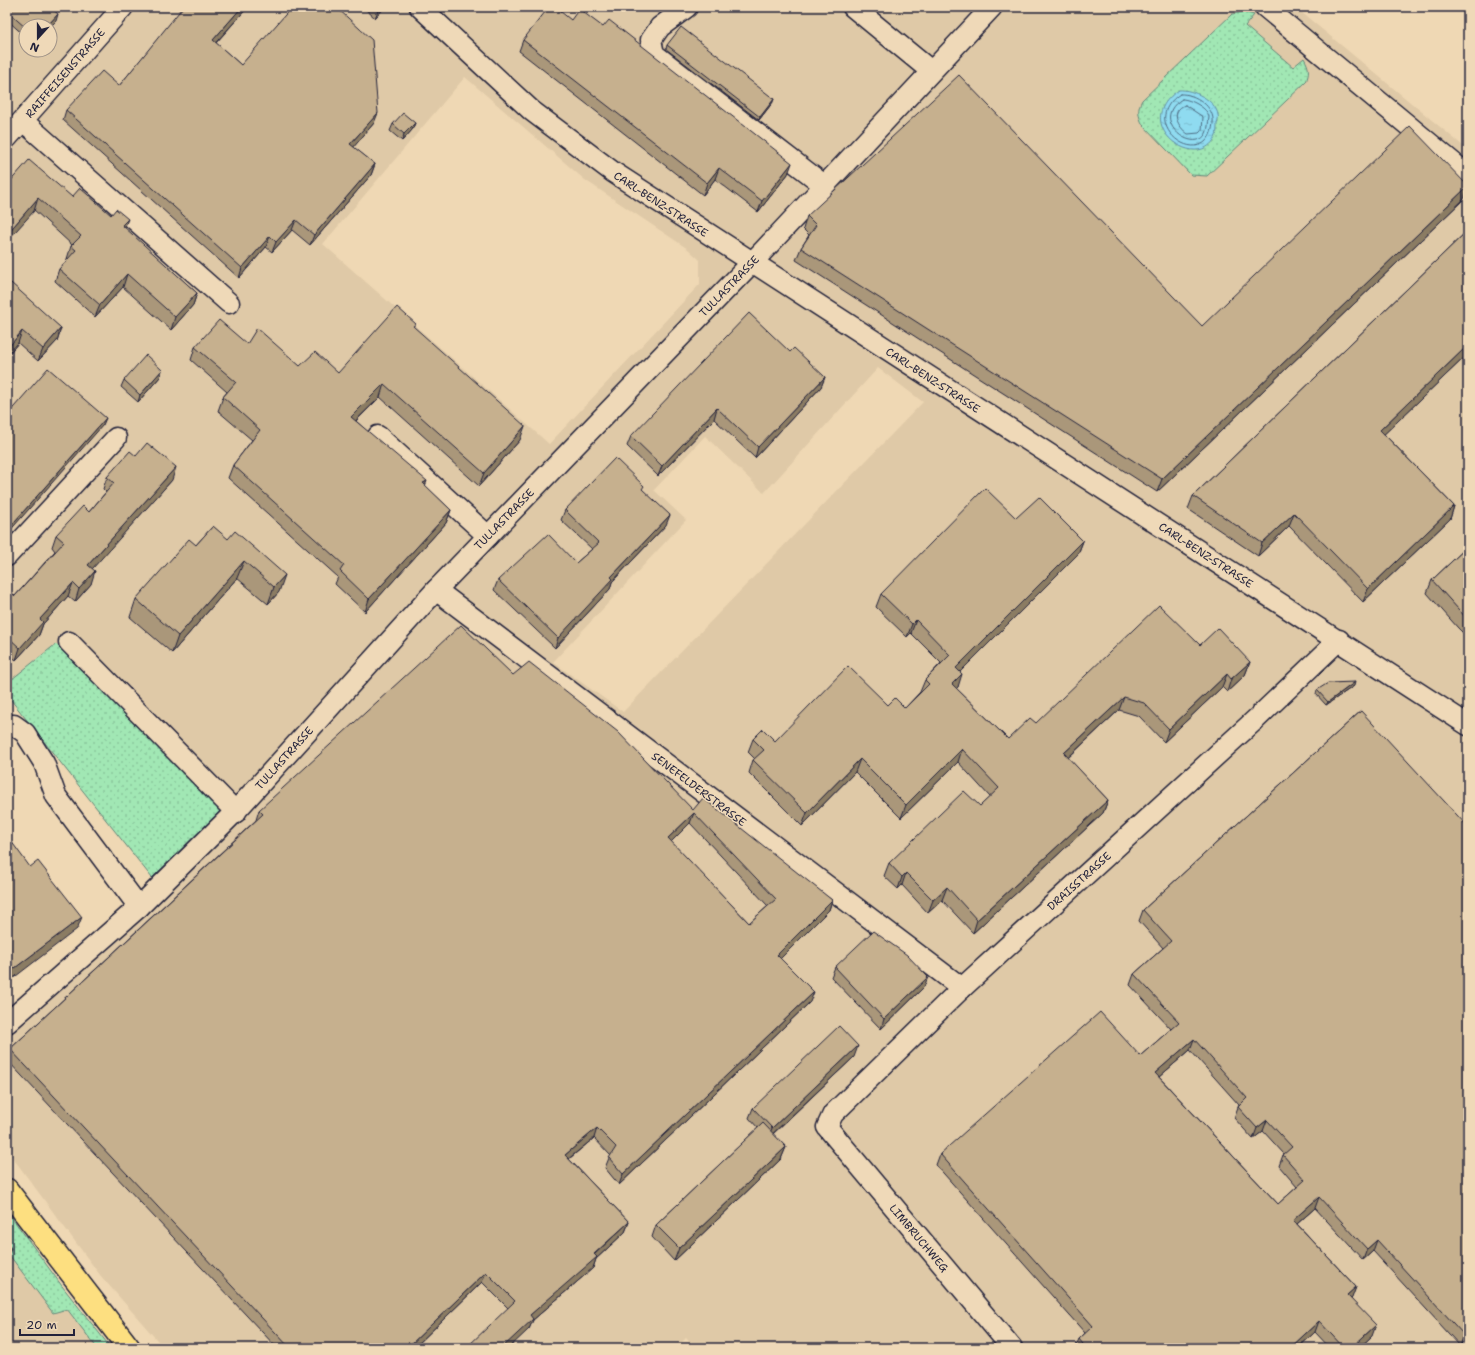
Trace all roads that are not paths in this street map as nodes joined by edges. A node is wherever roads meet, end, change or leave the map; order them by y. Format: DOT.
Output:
graph roads {
  1 [pos="123,7"];
  2 [pos="420,7"];
  3 [pos="687,7"];
  4 [pos="853,7"];
  5 [pos="992,7"];
  6 [pos="1265,7"];
  7 [pos="931,71"];
  8 [pos="23,121"];
  9 [pos="7,138"];
  10 [pos="1468,175"];
  11 [pos="824,185"];
  12 [pos="751,263"];
  13 [pos="229,303"];
  14 [pos="378,436"];
  15 [pos="116,438"];
  16 [pos="488,536"];
  17 [pos="7,556"];
  18 [pos="436,590"];
  19 [pos="1340,640"];
  20 [pos="69,642"];
  21 [pos="7,725"];
  22 [pos="1468,725"];
  23 [pos="236,812"];
  24 [pos="139,907"];
  25 [pos="962,988"];
  26 [pos="7,1023"];
  27 [pos="827,1127"];
  28 [pos="7,1190"];
  29 [pos="129,1348"];
  30 [pos="1012,1348"];
  1 -- 8 [label="street, RAIFFEISENSTRASSE"];
  2 -- 12 [label="street, CARL-BENZ-STRASSE"];
  3 -- 11 [label="street"];
  4 -- 7 [label="street"];
  5 -- 7 [label="street, TULLASTRASSE"];
  6 -- 10 [label="street"];
  7 -- 11 [label="street, TULLASTRASSE"];
  8 -- 9 [label="street, RAIFFEISENSTRASSE"];
  8 -- 13 [label="street"];
  11 -- 12 [label="street, TULLASTRASSE"];
  12 -- 16 [label="street, TULLASTRASSE"];
  12 -- 19 [label="street, CARL-BENZ-STRASSE"];
  14 -- 16 [label="street"];
  15 -- 17 [label="street"];
  16 -- 18 [label="street, TULLASTRASSE"];
  18 -- 23 [label="street, TULLASTRASSE"];
  18 -- 25 [label="street, SENEFELDERSTRASSE"];
  19 -- 22 [label="street, CARL-BENZ-STRASSE"];
  19 -- 25 [label="street, DRAISSTRASSE"];
  20 -- 23 [label="street"];
  21 -- 24 [label="street"];
  23 -- 24 [label="street, TULLASTRASSE"];
  24 -- 26 [label="street, TULLASTRASSE"];
  25 -- 27 [label="street, DRAISSTRASSE"];
  27 -- 30 [label="street, LIMBRUCHWEG"];
  28 -- 29 [label="main road"];
}
